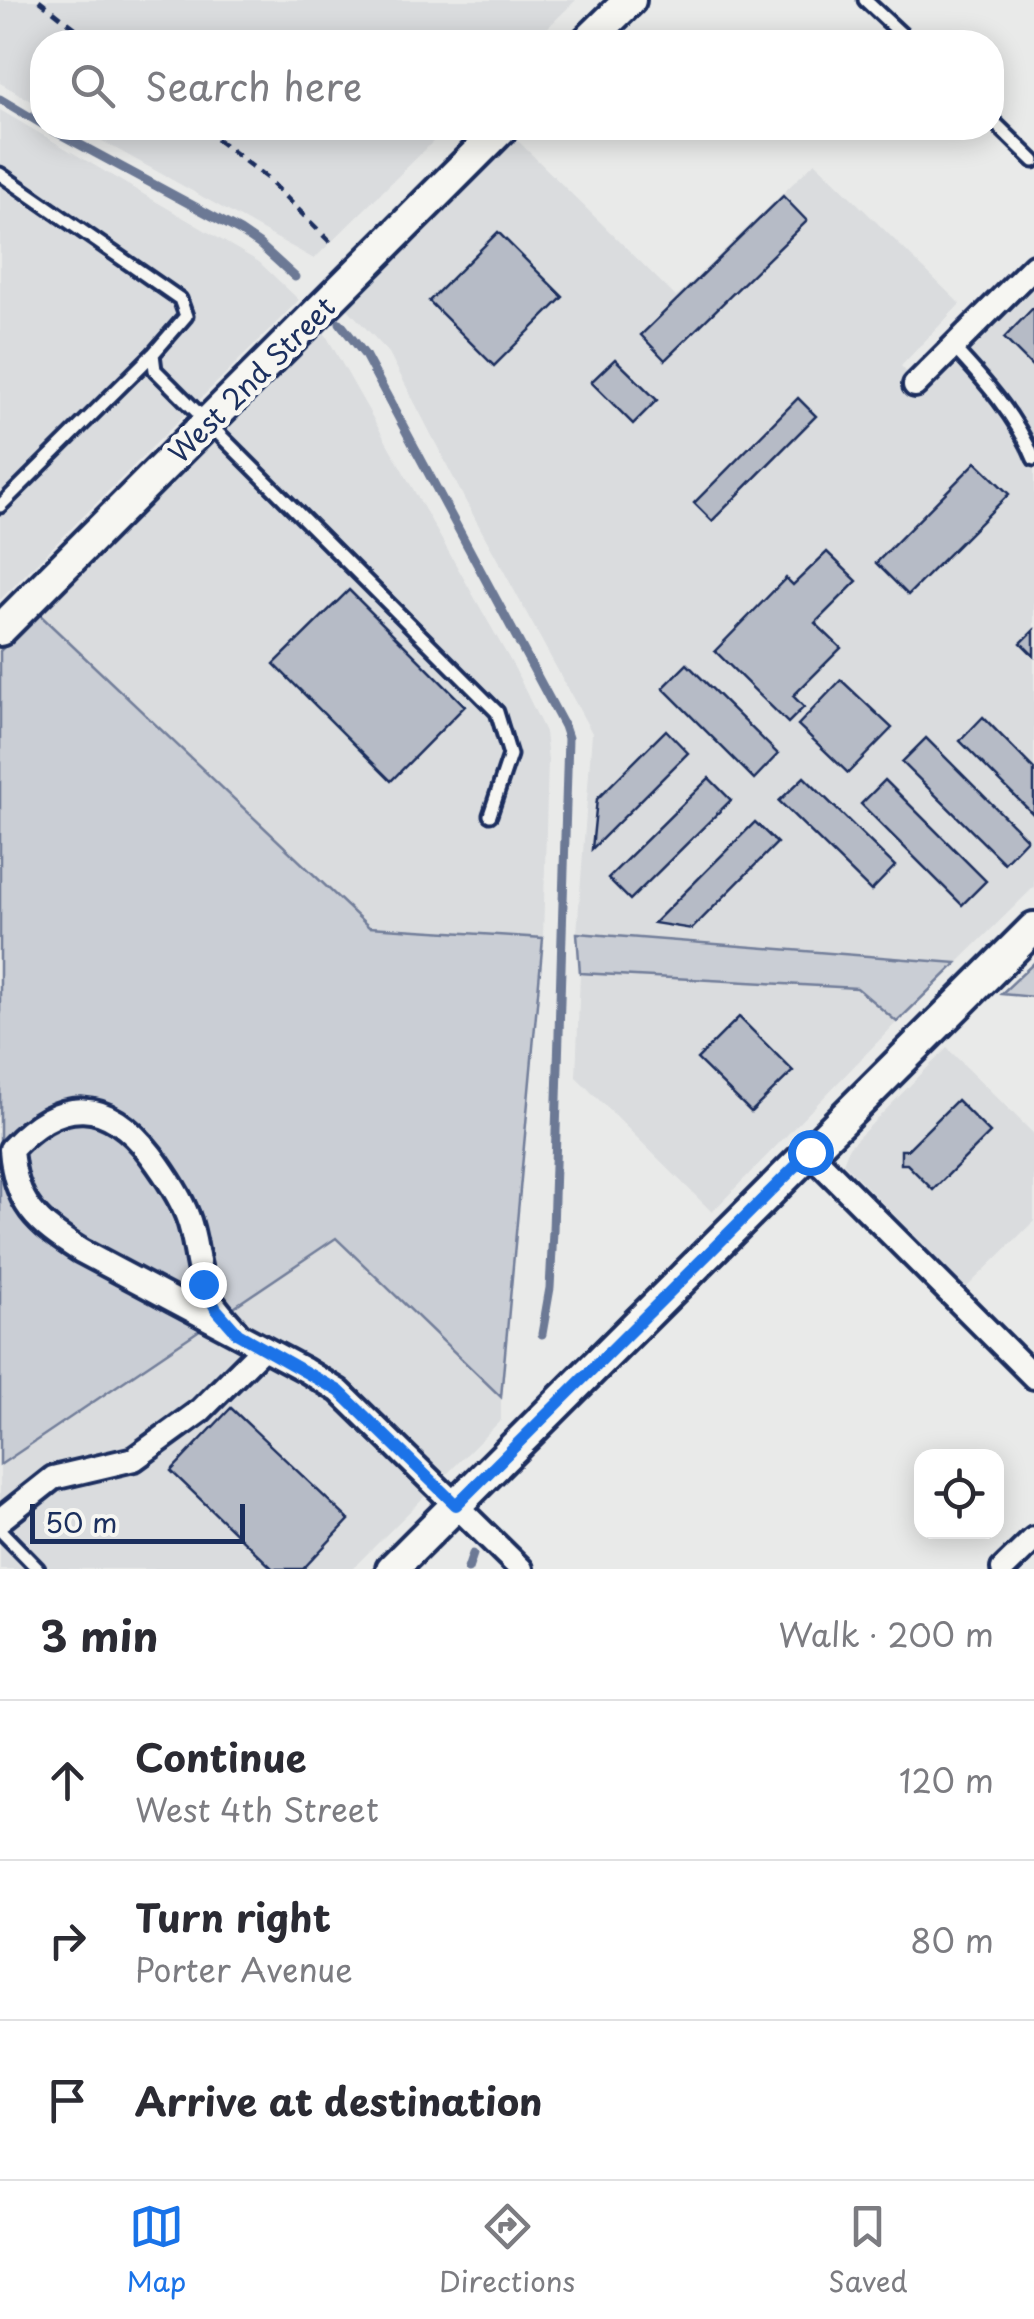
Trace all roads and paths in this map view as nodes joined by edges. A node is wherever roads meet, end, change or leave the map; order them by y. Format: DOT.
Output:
graph roads {
  1 [pos="38,0"];
  2 [pos="630,0"];
  3 [pos="865,0"];
  4 [pos="77,30"];
  5 [pos="599,30"];
  6 [pos="897,30"];
  7 [pos="1004,132"];
  8 [pos="218,140"];
  9 [pos="490,140"];
  10 [pos="1034,161"];
  11 [pos="0,174"];
  12 [pos="333,246"];
  13 [pos="1034,266"];
  14 [pos="953,347"];
  15 [pos="153,354"];
  16 [pos="914,385"];
  17 [pos="206,423"];
  18 [pos="1034,459"];
  19 [pos="0,506"];
  20 [pos="0,630"];
  21 [pos="490,815"];
  22 [pos="1034,928"];
  23 [pos="810,1152"];
  24 [pos="238,1334"];
  25 [pos="263,1348"];
  26 [pos="1034,1377"];
  27 [pos="456,1505"];
  28 [pos="0,1520"];
  29 [pos="0,1530"];
  30 [pos="1034,1538"];
  31 [pos="38,1569"];
  32 [pos="392,1569"];
  33 [pos="521,1569"];
  34 [pos="1003,1569"];
  1 -- 4 [label="path"];
  2 -- 5 [label="street"];
  3 -- 6 [label="lane"];
  7 -- 10 [label="lane"];
  8 -- 12 [label="path"];
  9 -- 17 [label="street, West 2nd Street"];
  11 -- 15 [label="lane"];
  13 -- 14 [label="street"];
  14 -- 16 [label="street"];
  14 -- 18 [label="lane"];
  15 -- 17 [label="lane"];
  15 -- 19 [label="lane"];
  17 -- 20 [label="street, West 2nd Street"];
  17 -- 21 [label="lane"];
  22 -- 23 [label="street"];
  23 -- 26 [label="street"];
  23 -- 27 [label="street"];
  24 -- 24 [label="street"];
  24 -- 25 [label="street"];
  25 -- 27 [label="street"];
  25 -- 28 [label="street"];
  27 -- 32 [label="street"];
  27 -- 33 [label="street"];
  29 -- 31 [label="lane"];
  30 -- 34 [label="street"];
}
